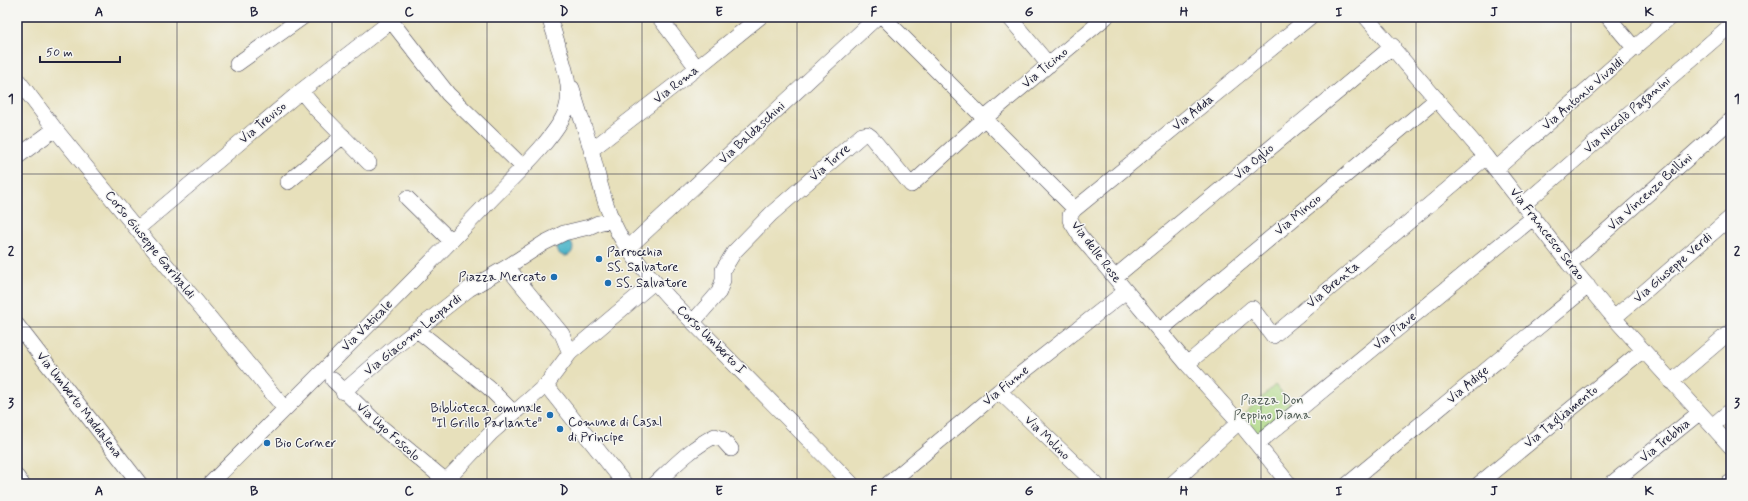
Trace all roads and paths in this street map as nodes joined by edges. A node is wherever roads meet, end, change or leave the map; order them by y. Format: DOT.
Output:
graph roads {
  1 [pos="303,17"];
  2 [pos="549,17"];
  3 [pos="659,17"];
  4 [pos="760,17"];
  5 [pos="877,17"];
  6 [pos="883,17"];
  7 [pos="1009,17"];
  8 [pos="1106,17"];
  9 [pos="1310,17"];
  10 [pos="1366,17"];
  11 [pos="1608,17"];
  12 [pos="1670,17"];
  13 [pos="389,19"];
  14 [pos="1731,25"];
  15 [pos="555,36"];
  16 [pos="1393,46"];
  17 [pos="1635,49"];
  18 [pos="237,64"];
  19 [pos="1049,65"];
  20 [pos="698,68"];
  21 [pos="17,79"];
  22 [pos="301,91"];
  23 [pos="1438,99"];
  24 [pos="985,118"];
  25 [pos="1731,120"];
  26 [pos="55,129"];
  27 [pos="343,136"];
  28 [pos="590,145"];
  29 [pos="17,157"];
  30 [pos="1486,157"];
  31 [pos="370,163"];
  32 [pos="522,167"];
  33 [pos="1496,169"];
  34 [pos="288,182"];
  35 [pos="407,198"];
  36 [pos="1524,204"];
  37 [pos="1076,209"];
  38 [pos="1534,217"];
  39 [pos="1731,217"];
  40 [pos="613,220"];
  41 [pos="137,229"];
  42 [pos="451,241"];
  43 [pos="628,248"];
  44 [pos="1569,264"];
  45 [pos="507,267"];
  46 [pos="1115,277"];
  47 [pos="654,282"];
  48 [pos="1588,286"];
  49 [pos="1126,291"];
  50 [pos="1614,318"];
  51 [pos="693,322"];
  52 [pos="17,325"];
  53 [pos="417,330"];
  54 [pos="1159,331"];
  55 [pos="1731,331"];
  56 [pos="1643,350"];
  57 [pos="570,353"];
  58 [pos="1187,364"];
  59 [pos="333,380"];
  60 [pos="1671,382"];
  61 [pos="546,385"];
  62 [pos="999,391"];
  63 [pos="343,392"];
  64 [pos="285,409"];
  65 [pos="1731,410"];
  66 [pos="514,413"];
  67 [pos="1699,413"];
  68 [pos="1239,422"];
  69 [pos="1712,426"];
  70 [pos="1257,444"];
  71 [pos="1731,447"];
  72 [pos="731,449"];
  73 [pos="17,477"];
  74 [pos="1731,482"];
  75 [pos="444,483"];
  76 [pos="22,484"];
  77 [pos="140,484"];
  78 [pos="210,484"];
  79 [pos="624,484"];
  80 [pos="655,484"];
  81 [pos="852,484"];
  82 [pos="888,484"];
  83 [pos="1096,484"];
  84 [pos="1172,484"];
  85 [pos="1290,484"];
  86 [pos="1348,484"];
  87 [pos="1479,484"];
  88 [pos="1611,484"];
  89 [pos="1728,484"];
  1 -- 18 [label="street"];
  2 -- 15 [label="street, Corso Umberto I"];
  3 -- 20 [label="street"];
  4 -- 20 [label="street, Via Roma"];
  5 -- 43 [label="street, Via Baldaschini"];
  6 -- 24 [label="street, Via delle Rose"];
  7 -- 19 [label="street"];
  8 -- 19 [label="street, Via Ticino"];
  9 -- 37 [label="street, Via Adda"];
  10 -- 16 [label="street, Via Francesco Serao"];
  11 -- 17 [label="street"];
  12 -- 17 [label="street, Via Antonio Vivaldi"];
  13 -- 22 [label="street, Via Treviso"];
  13 -- 32 [label="street"];
  14 -- 36 [label="street, Via Niccolò Paganini"];
  15 -- 28 [label="street, Corso Umberto I"];
  15 -- 32 [label="street, Via Vaticale"];
  16 -- 23 [label="street, Via Francesco Serao"];
  16 -- 46 [label="street, Via Oglio"];
  17 -- 33 [label="street, Via Antonio Vivaldi"];
  19 -- 24 [label="street, Via Ticino"];
  20 -- 28 [label="street, Via Roma"];
  21 -- 26 [label="street, Corso Giuseppe Garibaldi"];
  22 -- 27 [label="street"];
  22 -- 41 [label="street, Via Treviso"];
  23 -- 30 [label="street, Via Francesco Serao"];
  23 -- 54 [label="street, Via Mincio"];
  24 -- 37 [label="street, Via delle Rose"];
  24 -- 51 [label="street, Via Torre"];
  25 -- 44 [label="street, Via Vincenzo Bellini"];
  26 -- 29 [label="street"];
  26 -- 41 [label="street, Corso Giuseppe Garibaldi"];
  27 -- 31 [label="street"];
  27 -- 34 [label="street"];
  28 -- 32 [label="street, Via Vaticale"];
  28 -- 40 [label="street, Corso Umberto I"];
  30 -- 33 [label="street, Via Francesco Serao"];
  30 -- 58 [label="street, Via Brenta"];
  32 -- 42 [label="street, Via Vaticale"];
  33 -- 36 [label="street, Via Francesco Serao"];
  35 -- 42 [label="street"];
  36 -- 38 [label="street, Via Francesco Serao"];
  37 -- 46 [label="street, Via delle Rose"];
  38 -- 44 [label="street, Via Francesco Serao"];
  38 -- 70 [label="street, Via Piave"];
  39 -- 50 [label="street, Via Giuseppe Verdi"];
  40 -- 43 [label="street, Corso Umberto I"];
  40 -- 45 [label="street, Via Giacomo Leopardi"];
  41 -- 64 [label="street, Corso Giuseppe Garibaldi"];
  42 -- 64 [label="street, Via Vaticale"];
  43 -- 47 [label="street, Corso Umberto I"];
  44 -- 48 [label="street, Via Francesco Serao"];
  45 -- 53 [label="street, Via Giacomo Leopardi"];
  45 -- 57 [label="street"];
  46 -- 49 [label="street, Via delle Rose"];
  47 -- 51 [label="street, Corso Umberto I"];
  47 -- 57 [label="street"];
  48 -- 50 [label="street, Via Francesco Serao"];
  48 -- 86 [label="street, Via Adige"];
  49 -- 54 [label="street, Via delle Rose"];
  49 -- 62 [label="street, Via Fiume"];
  50 -- 56 [label="street, Via Francesco Serao"];
  51 -- 81 [label="street, Corso Umberto I"];
  52 -- 77 [label="street, Via Umberto Maddalena"];
  53 -- 63 [label="street, Via Giacomo Leopardi"];
  53 -- 66 [label="street"];
  54 -- 58 [label="street, Via delle Rose"];
  55 -- 60 [label="street"];
  56 -- 60 [label="street, Via Francesco Serao"];
  56 -- 87 [label="street, Via Tagliamento"];
  57 -- 61 [label="street"];
  58 -- 68 [label="street, Via delle Rose"];
  59 -- 63 [label="street, Via Ugo Foscolo"];
  60 -- 67 [label="street, Via Francesco Serao"];
  61 -- 66 [label="street"];
  61 -- 79 [label="street"];
  62 -- 82 [label="street, Via Fiume"];
  62 -- 83 [label="street, Via Molino"];
  63 -- 75 [label="street, Via Ugo Foscolo"];
  64 -- 78 [label="street, Via Vaticale"];
  65 -- 69 [label="street"];
  66 -- 75 [label="street"];
  67 -- 69 [label="street, Via Francesco Serao"];
  67 -- 88 [label="street, Via Trebbia"];
  68 -- 70 [label="street, Via delle Rose"];
  68 -- 84 [label="street"];
  69 -- 71 [label="street, Via Francesco Serao"];
  70 -- 85 [label="street, Via delle Rose"];
  72 -- 80 [label="street"];
  73 -- 76 [label="street"];
  74 -- 89 [label="street"];
}
